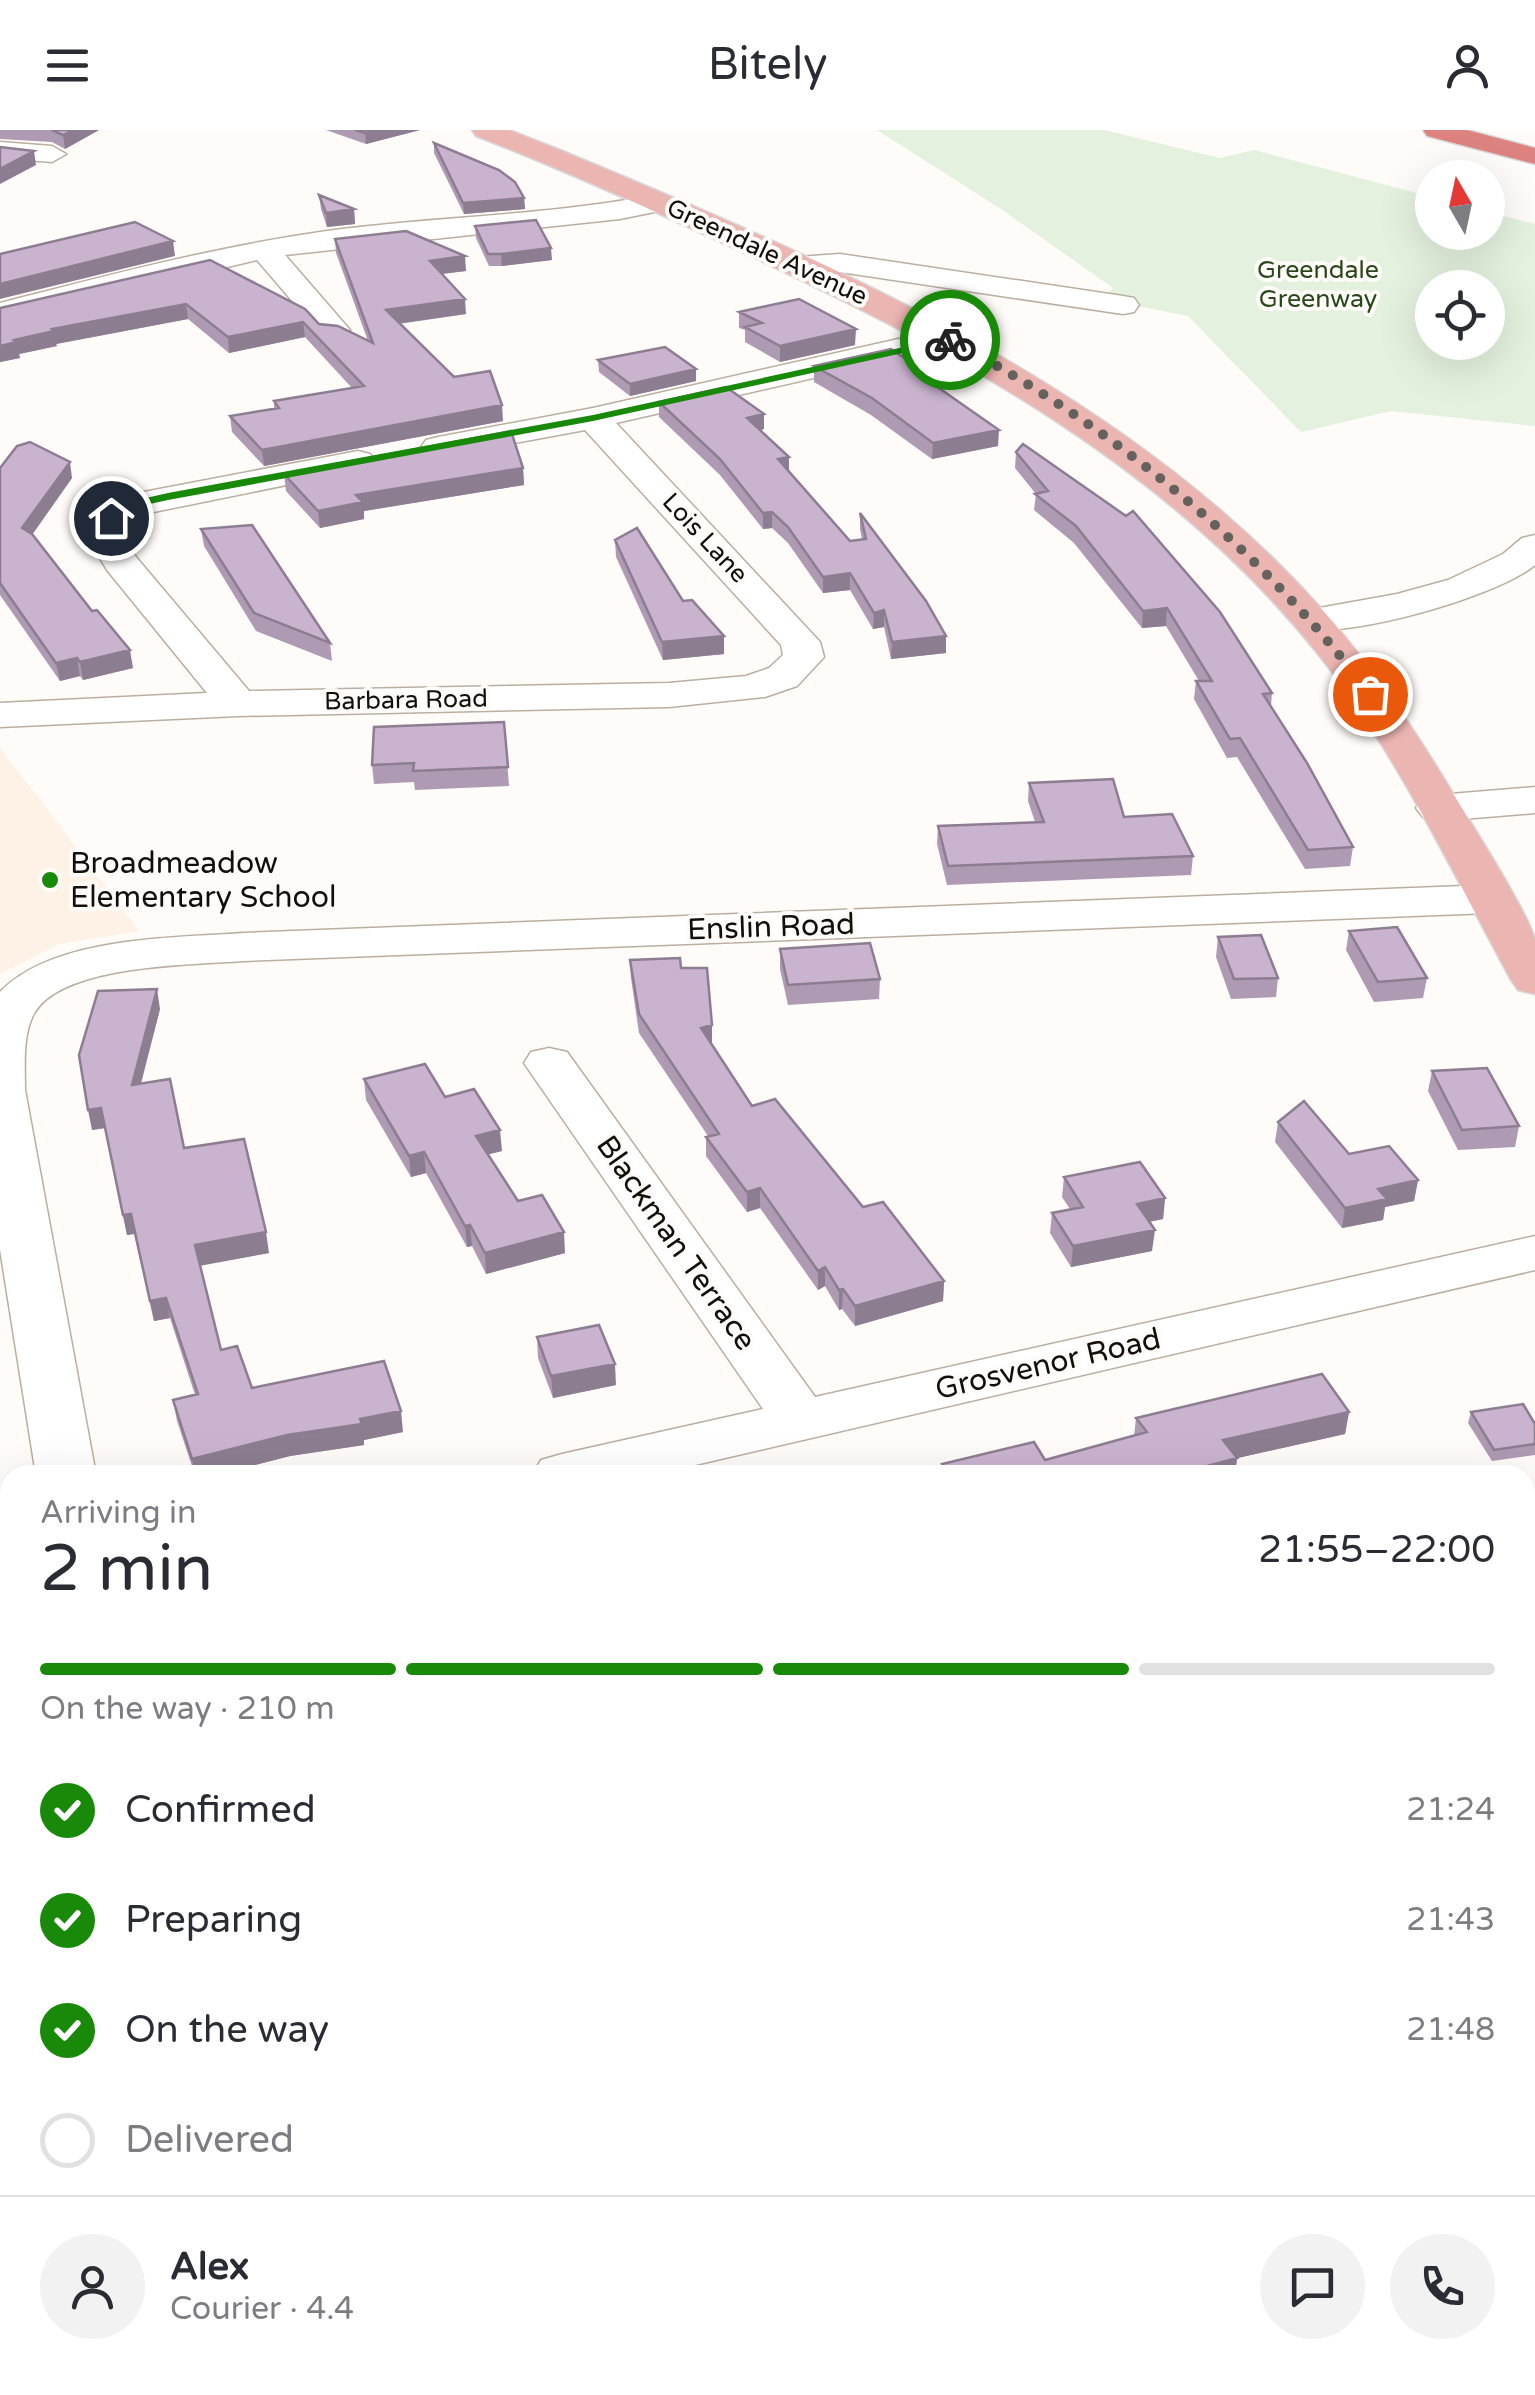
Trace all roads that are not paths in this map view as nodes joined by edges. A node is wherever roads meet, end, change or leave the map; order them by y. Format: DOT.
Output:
graph roads {
  1 [pos="485,130"];
  2 [pos="1436,130"];
  3 [pos="0,150"];
  4 [pos="52,154"];
  5 [pos="1535,156"];
  6 [pos="659,203"];
  7 [pos="262,249"];
  8 [pos="795,264"];
  9 [pos="1123,305"];
  10 [pos="0,312"];
  11 [pos="334,330"];
  12 [pos="947,338"];
  13 [pos="593,418"];
  14 [pos="1535,546"];
  15 [pos="1491,576"];
  16 [pos="1535,587"];
  17 [pos="1310,620"];
  18 [pos="798,663"];
  19 [pos="238,704"];
  20 [pos="3,715"];
  21 [pos="1535,800"];
  22 [pos="1438,808"];
  23 [pos="1490,900"];
  24 [pos="1534,977"];
  25 [pos="549,1064"];
  26 [pos="1535,1254"];
  27 [pos="802,1422"];
  28 [pos="64,1465"];
  29 [pos="607,1465"];
  1 -- 6 [label="main road, Greendale Avenue"];
  2 -- 5 [label="highway"];
  3 -- 4 [label="street"];
  6 -- 7 [label="street"];
  6 -- 8 [label="main road, Greendale Avenue"];
  7 -- 10 [label="street"];
  7 -- 11 [label="street"];
  8 -- 9 [label="street"];
  8 -- 12 [label="main road, Greendale Avenue"];
  12 -- 13 [label="street"];
  12 -- 17 [label="main road, Greendale Avenue"];
  13 -- 18 [label="street, Lois Lane"];
  13 -- 19 [label="street"];
  14 -- 15 [label="street"];
  15 -- 16 [label="street"];
  15 -- 17 [label="street"];
  17 -- 22 [label="main road, Greendale Avenue"];
  18 -- 19 [label="street, Barbara Road"];
  19 -- 20 [label="street, Barbara Road"];
  21 -- 22 [label="street"];
  22 -- 23 [label="main road, Greendale Avenue"];
  23 -- 24 [label="main road, Greendale Avenue"];
  23 -- 28 [label="street, Enslin Road"];
  25 -- 27 [label="street, Blackman Terrace"];
  26 -- 27 [label="street, Grosvenor Road"];
  27 -- 29 [label="street, Grosvenor Road"];
}
